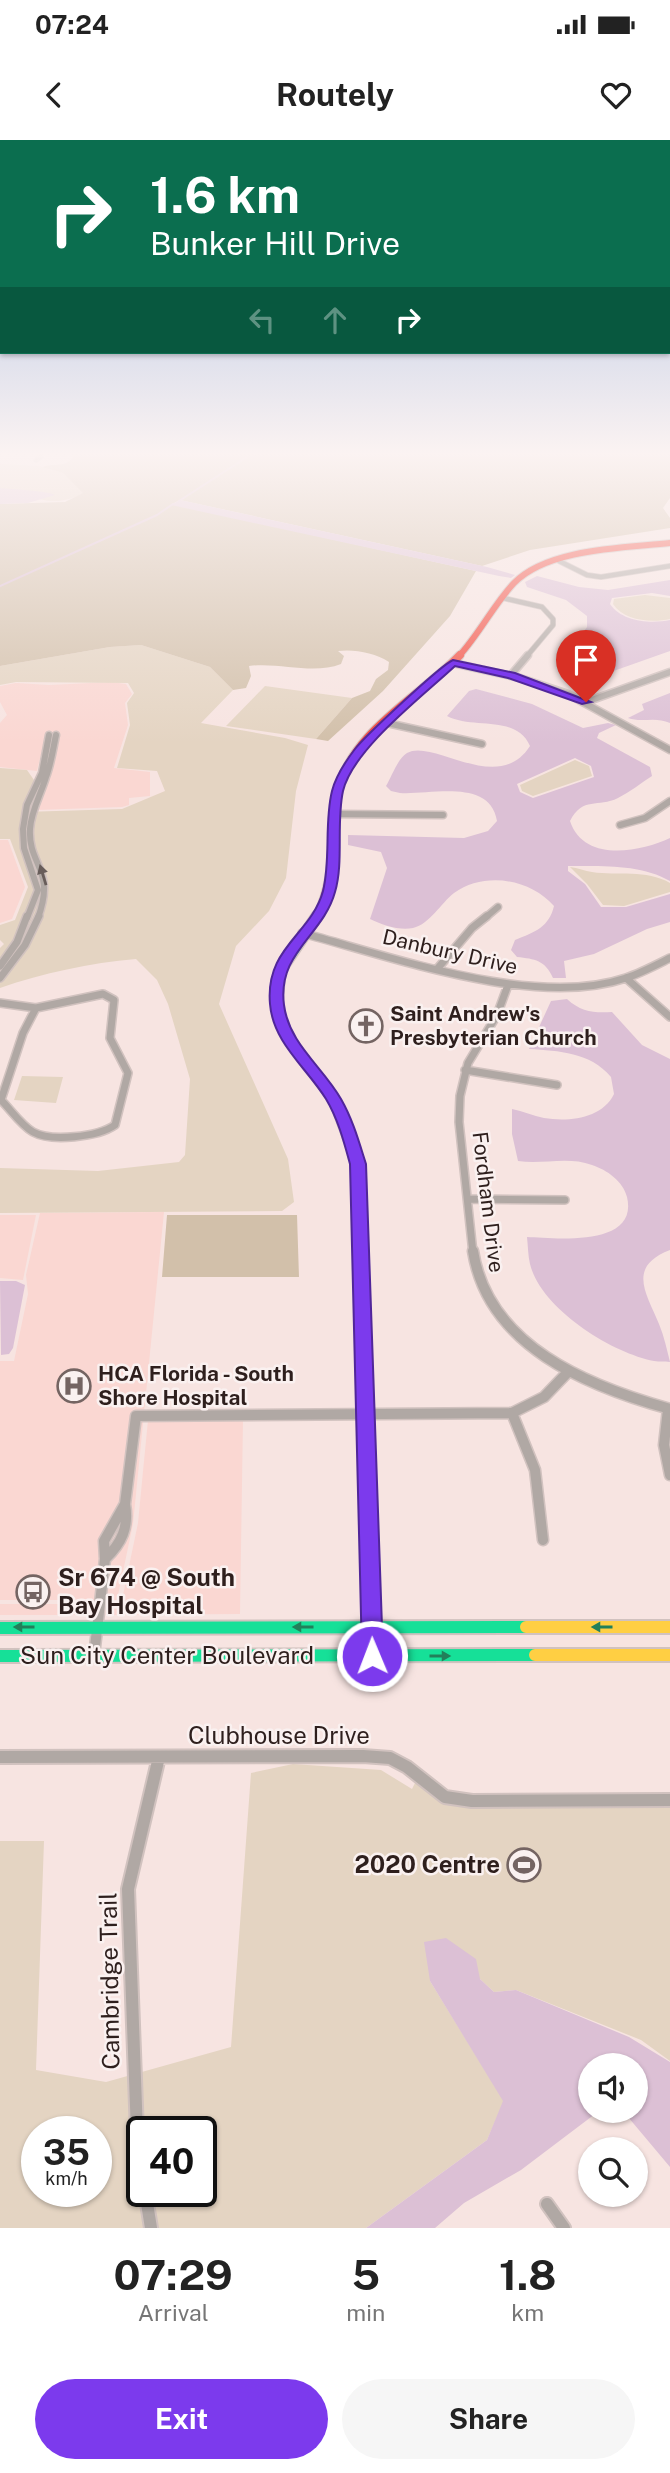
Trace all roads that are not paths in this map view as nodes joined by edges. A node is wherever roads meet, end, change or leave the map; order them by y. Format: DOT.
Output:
graph roads {
  1 [pos="636,548"];
  2 [pos="559,561"];
  3 [pos="670,566"];
  4 [pos="503,598"];
  5 [pos="453,663"];
  6 [pos="670,673"];
  7 [pos="511,675"];
  8 [pos="586,702"];
  9 [pos="387,723"];
  10 [pos="482,744"];
  11 [pos="670,750"];
  12 [pos="670,801"];
  13 [pos="335,814"];
  14 [pos="443,815"];
  15 [pos="620,825"];
  16 [pos="498,907"];
  17 [pos="302,933"];
  18 [pos="670,958"];
  19 [pos="0,966"];
  20 [pos="438,968"];
  21 [pos="0,978"];
  22 [pos="626,978"];
  23 [pos="508,985"];
  24 [pos="0,1003"];
  25 [pos="36,1008"];
  26 [pos="670,1017"];
  27 [pos="465,1070"];
  28 [pos="558,1085"];
  29 [pos="468,1199"];
  30 [pos="565,1199"];
  31 [pos="568,1372"];
  32 [pos="669,1409"];
  33 [pos="512,1413"];
  34 [pos="365,1414"];
  35 [pos="670,1475"];
  36 [pos="125,1504"];
  37 [pos="543,1540"];
  38 [pos="104,1559"];
  39 [pos="372,1626"];
  40 [pos="670,1626"];
  41 [pos="97,1627"];
  42 [pos="0,1628"];
  43 [pos="670,1655"];
  44 [pos="0,1656"];
  45 [pos="94,1656"];
  46 [pos="372,1656"];
  47 [pos="0,1757"];
  48 [pos="159,1757"];
  49 [pos="670,1800"];
  50 [pos="136,2116"];
  51 [pos="547,2204"];
  52 [pos="147,2207"];
  53 [pos="150,2228"];
  54 [pos="564,2228"];
  1 -- 2 [label="street"];
  2 -- 3 [label="street"];
  2 -- 4 [label="street"];
  4 -- 5 [label="street"];
  4 -- 7 [label="street"];
  5 -- 7 [label="street"];
  5 -- 9 [label="street"];
  6 -- 8 [label="street"];
  7 -- 8 [label="street"];
  8 -- 11 [label="street"];
  9 -- 10 [label="street"];
  9 -- 13 [label="street"];
  12 -- 15 [label="street"];
  13 -- 14 [label="street"];
  13 -- 17 [label="street"];
  16 -- 20 [label="street"];
  17 -- 20 [label="street, Danbury Drive"];
  17 -- 34 [label="street"];
  18 -- 22 [label="street, Danbury Drive"];
  21 -- 19 [label="street, one-way"];
  20 -- 23 [label="street, Danbury Drive"];
  22 -- 23 [label="street, Danbury Drive"];
  22 -- 26 [label="street"];
  23 -- 27 [label="street, Fordham Drive"];
  24 -- 25 [label="street"];
  25 -- 25 [label="street"];
  27 -- 28 [label="street"];
  27 -- 29 [label="street, Fordham Drive"];
  29 -- 30 [label="street"];
  29 -- 31 [label="street, Fordham Drive"];
  31 -- 32 [label="street, Fordham Drive"];
  31 -- 33 [label="street"];
  32 -- 35 [label="street"];
  33 -- 34 [label="street"];
  33 -- 37 [label="street"];
  34 -- 36 [label="street"];
  34 -- 39 [label="street"];
  36 -- 38 [label="street"];
  36 -- 38 [label="street"];
  38 -- 41 [label="street"];
  40 -- 39 [label="street, Sun City Center Boulevard, one-way"];
  39 -- 41 [label="street, Sun City Center Boulevard, one-way"];
  39 -- 46 [label="street"];
  41 -- 42 [label="street, Sun City Center Boulevard, one-way"];
  41 -- 45 [label="street"];
  46 -- 43 [label="street, Sun City Center Boulevard, one-way"];
  44 -- 45 [label="street, Sun City Center Boulevard"];
  45 -- 46 [label="street, Sun City Center Boulevard"];
  47 -- 48 [label="street, Clubhouse Drive"];
  48 -- 49 [label="street, Clubhouse Drive"];
  48 -- 50 [label="street, Cambridge Trail"];
  51 -- 54 [label="street"];
  52 -- 53 [label="street"];
}
